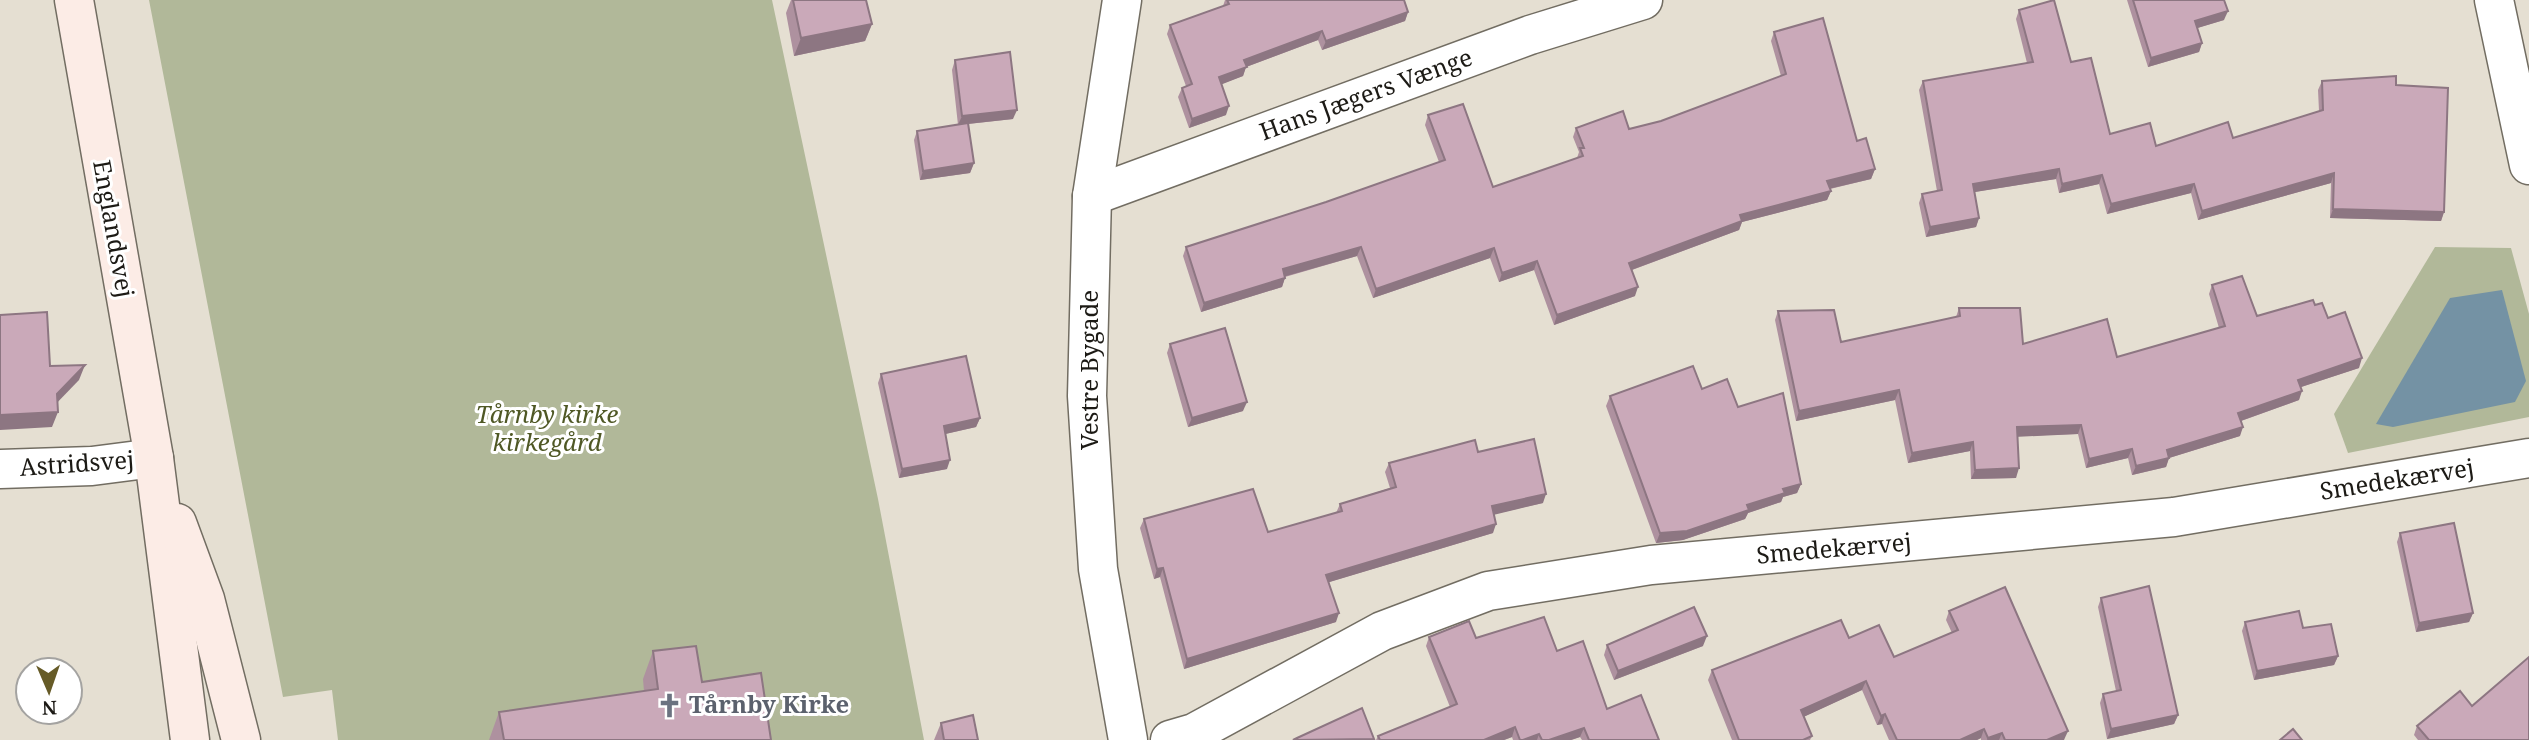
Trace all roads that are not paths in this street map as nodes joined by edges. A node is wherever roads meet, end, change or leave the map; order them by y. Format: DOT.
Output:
graph roads {
  1 [pos="74,0"];
  2 [pos="1122,0"];
  3 [pos="1643,0"];
  4 [pos="2494,0"];
  5 [pos="2529,166"];
  6 [pos="1091,196"];
  7 [pos="153,458"];
  8 [pos="2529,458"];
  9 [pos="0,469"];
  10 [pos="190,740"];
  11 [pos="241,740"];
  12 [pos="1128,740"];
  13 [pos="1170,740"];
  1 -- 7 [label="main road, Englandsvej"];
  2 -- 6 [label="street, Vestre Bygade"];
  3 -- 6 [label="street, Hans Jægers Vænge"];
  4 -- 5 [label="street"];
  6 -- 12 [label="street, Vestre Bygade"];
  7 -- 9 [label="street, Astridsvej"];
  7 -- 10 [label="main road, Englandsvej"];
  7 -- 11 [label="main road, Englandsvej"];
  8 -- 13 [label="street, Smedekærvej"];
}
